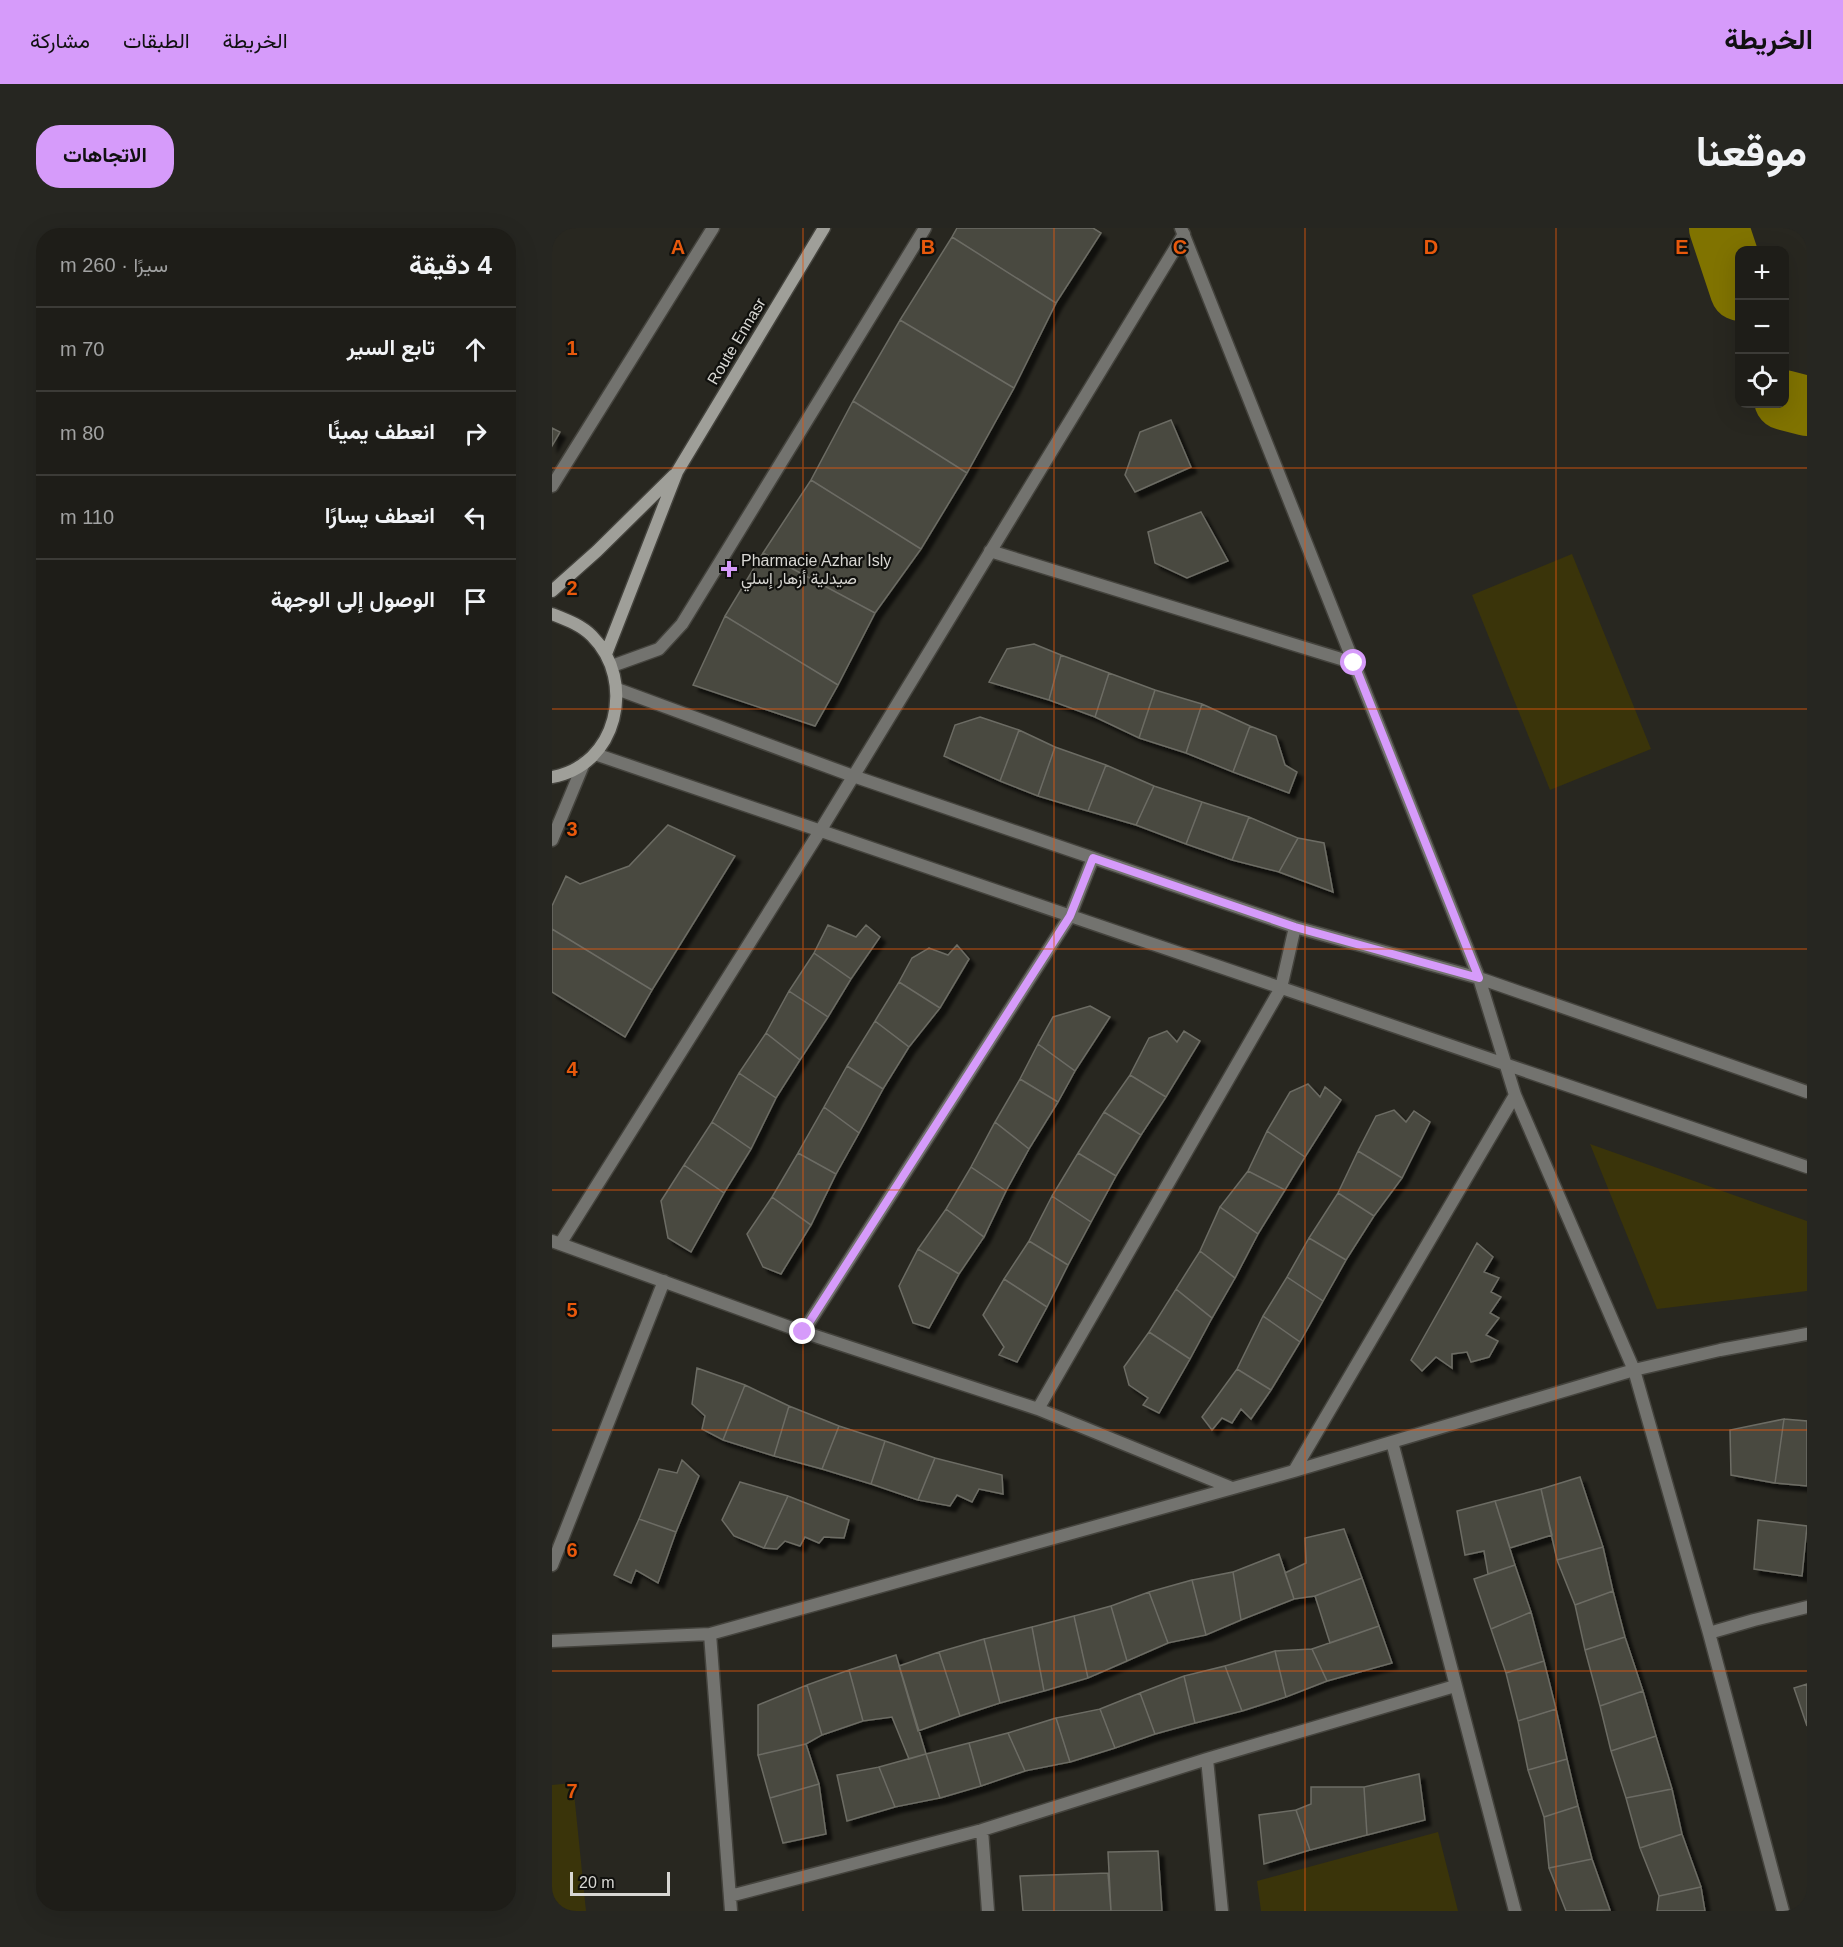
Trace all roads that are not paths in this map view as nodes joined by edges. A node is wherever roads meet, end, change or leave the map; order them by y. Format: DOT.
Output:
graph roads {
  1 [pos="713,228"];
  2 [pos="824,228"];
  3 [pos="925,228"];
  4 [pos="1183,231"];
  5 [pos="677,472"];
  6 [pos="552,486"];
  7 [pos="990,551"];
  8 [pos="552,591"];
  9 [pos="552,615"];
  10 [pos="606,654"];
  11 [pos="1354,663"];
  12 [pos="612,666"];
  13 [pos="617,689"];
  14 [pos="595,754"];
  15 [pos="584,763"];
  16 [pos="853,776"];
  17 [pos="552,777"];
  18 [pos="820,831"];
  19 [pos="552,840"];
  20 [pos="1093,858"];
  21 [pos="1070,916"];
  22 [pos="1295,927"];
  23 [pos="1479,978"];
  24 [pos="1281,988"];
  25 [pos="1505,1063"];
  26 [pos="1807,1092"];
  27 [pos="1515,1095"];
  28 [pos="1807,1167"];
  29 [pos="556,1243"];
  30 [pos="664,1281"];
  31 [pos="803,1332"];
  32 [pos="1807,1334"];
  33 [pos="1634,1370"];
  34 [pos="1038,1409"];
  35 [pos="1392,1442"];
  36 [pos="1294,1471"];
  37 [pos="1232,1488"];
  38 [pos="552,1565"];
  39 [pos="1807,1607"];
  40 [pos="1709,1633"];
  41 [pos="710,1634"];
  42 [pos="552,1641"];
  43 [pos="1455,1686"];
  44 [pos="1207,1759"];
  45 [pos="982,1830"];
  46 [pos="730,1896"];
  47 [pos="731,1911"];
  48 [pos="988,1911"];
  49 [pos="1222,1911"];
  50 [pos="1515,1911"];
  51 [pos="1783,1911"];
  1 -- 6 [label="street"];
  2 -- 5 [label="main road, Route Ennasr"];
  3 -- 12 [label="street"];
  4 -- 7 [label="street"];
  4 -- 11 [label="street"];
  5 -- 8 [label="main road, Route Ennasr"];
  5 -- 10 [label="main road, Route Ennasr"];
  7 -- 11 [label="street"];
  7 -- 16 [label="street"];
  9 -- 10 [label="main road"];
  10 -- 12 [label="main road"];
  11 -- 23 [label="street"];
  12 -- 13 [label="main road"];
  13 -- 14 [label="main road"];
  13 -- 16 [label="street"];
  14 -- 15 [label="main road"];
  14 -- 18 [label="street"];
  15 -- 17 [label="main road"];
  15 -- 19 [label="street"];
  16 -- 18 [label="street"];
  16 -- 20 [label="street"];
  18 -- 21 [label="street"];
  18 -- 29 [label="street"];
  20 -- 21 [label="street"];
  20 -- 22 [label="street"];
  21 -- 24 [label="street"];
  21 -- 31 [label="street"];
  22 -- 23 [label="street"];
  22 -- 24 [label="street"];
  23 -- 25 [label="street"];
  23 -- 26 [label="street"];
  24 -- 25 [label="street"];
  24 -- 34 [label="street"];
  25 -- 27 [label="street"];
  25 -- 28 [label="street"];
  27 -- 33 [label="street"];
  27 -- 36 [label="street"];
  29 -- 30 [label="street"];
  30 -- 31 [label="street"];
  30 -- 38 [label="street"];
  31 -- 34 [label="street"];
  32 -- 33 [label="street"];
  33 -- 35 [label="street"];
  33 -- 40 [label="street"];
  34 -- 37 [label="street"];
  35 -- 36 [label="street"];
  35 -- 43 [label="street"];
  36 -- 37 [label="street"];
  37 -- 41 [label="street"];
  39 -- 40 [label="street"];
  40 -- 51 [label="street"];
  41 -- 42 [label="street"];
  41 -- 46 [label="street"];
  43 -- 44 [label="street"];
  43 -- 50 [label="street"];
  44 -- 45 [label="street"];
  44 -- 49 [label="street"];
  45 -- 46 [label="street"];
  45 -- 48 [label="street"];
  46 -- 47 [label="street"];
}
